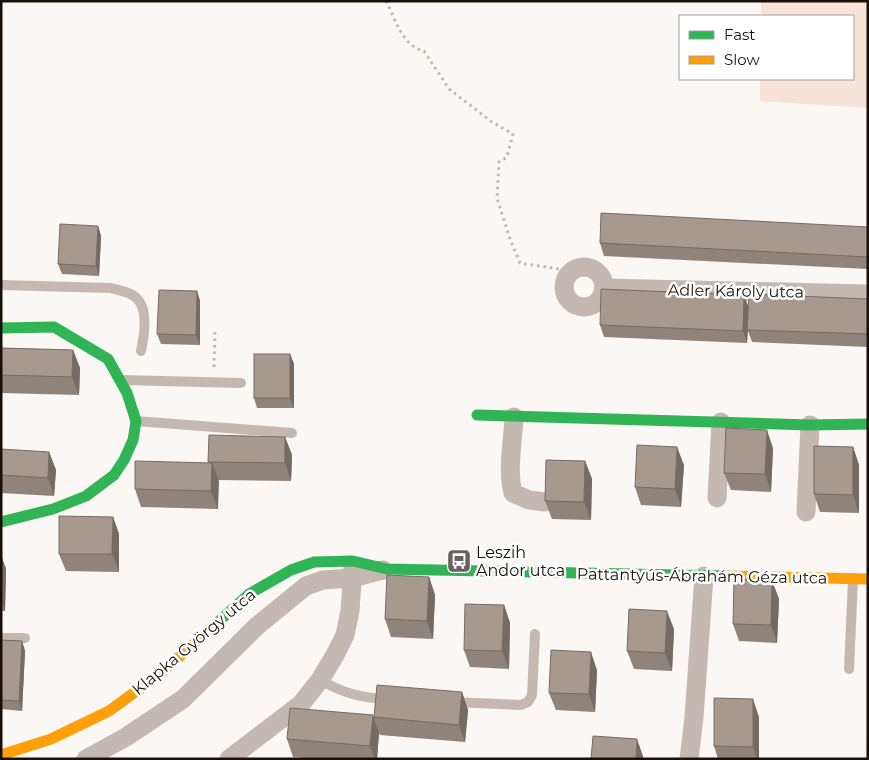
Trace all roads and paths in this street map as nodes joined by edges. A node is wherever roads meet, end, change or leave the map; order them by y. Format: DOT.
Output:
graph roads {
  1 [pos="386,1"];
  2 [pos="571,271"];
  3 [pos="1,285"];
  4 [pos="604,288"];
  5 [pos="868,294"];
  6 [pos="1,328"];
  7 [pos="215,331"];
  8 [pos="141,351"];
  9 [pos="214,367"];
  10 [pos="119,380"];
  11 [pos="241,383"];
  12 [pos="477,415"];
  13 [pos="514,417"];
  14 [pos="136,421"];
  15 [pos="721,422"];
  16 [pos="868,424"];
  17 [pos="810,425"];
  18 [pos="292,433"];
  19 [pos="716,498"];
  20 [pos="544,502"];
  21 [pos="806,512"];
  22 [pos="1,522"];
  23 [pos="353,569"];
  24 [pos="387,569"];
  25 [pos="704,576"];
  26 [pos="853,579"];
  27 [pos="868,579"];
  28 [pos="535,634"];
  29 [pos="1,638"];
  30 [pos="25,638"];
  31 [pos="849,669"];
  32 [pos="320,680"];
  33 [pos="402,700"];
  34 [pos="441,702"];
  35 [pos="1,756"];
  36 [pos="86,759"];
  37 [pos="230,759"];
  38 [pos="689,759"];
  1 -- 2 [label="path"];
  2 -- 4 [label="street"];
  2 -- 4 [label="street"];
  3 -- 8 [label="lane"];
  4 -- 5 [label="street, Adler Károly utca"];
  6 -- 10 [label="street"];
  7 -- 9 [label="path"];
  10 -- 11 [label="lane"];
  10 -- 14 [label="street"];
  12 -- 13 [label="street"];
  13 -- 15 [label="street"];
  13 -- 20 [label="street"];
  14 -- 18 [label="lane"];
  14 -- 22 [label="street"];
  15 -- 17 [label="street"];
  15 -- 19 [label="street"];
  16 -- 17 [label="street"];
  17 -- 21 [label="street"];
  23 -- 24 [label="street, Klapka György utca"];
  23 -- 32 [label="street"];
  23 -- 35 [label="street, Klapka György utca"];
  23 -- 36 [label="street, Klapka György utca"];
  24 -- 25 [label="street, Pattantyús-Ábrahám Géza utca"];
  25 -- 26 [label="street, Pattantyús-Ábrahám Géza utca"];
  25 -- 38 [label="street"];
  26 -- 27 [label="street, Pattantyús-Ábrahám Géza utca"];
  26 -- 31 [label="lane"];
  28 -- 34 [label="lane"];
  29 -- 30 [label="lane"];
  32 -- 33 [label="lane"];
  32 -- 37 [label="street"];
}
